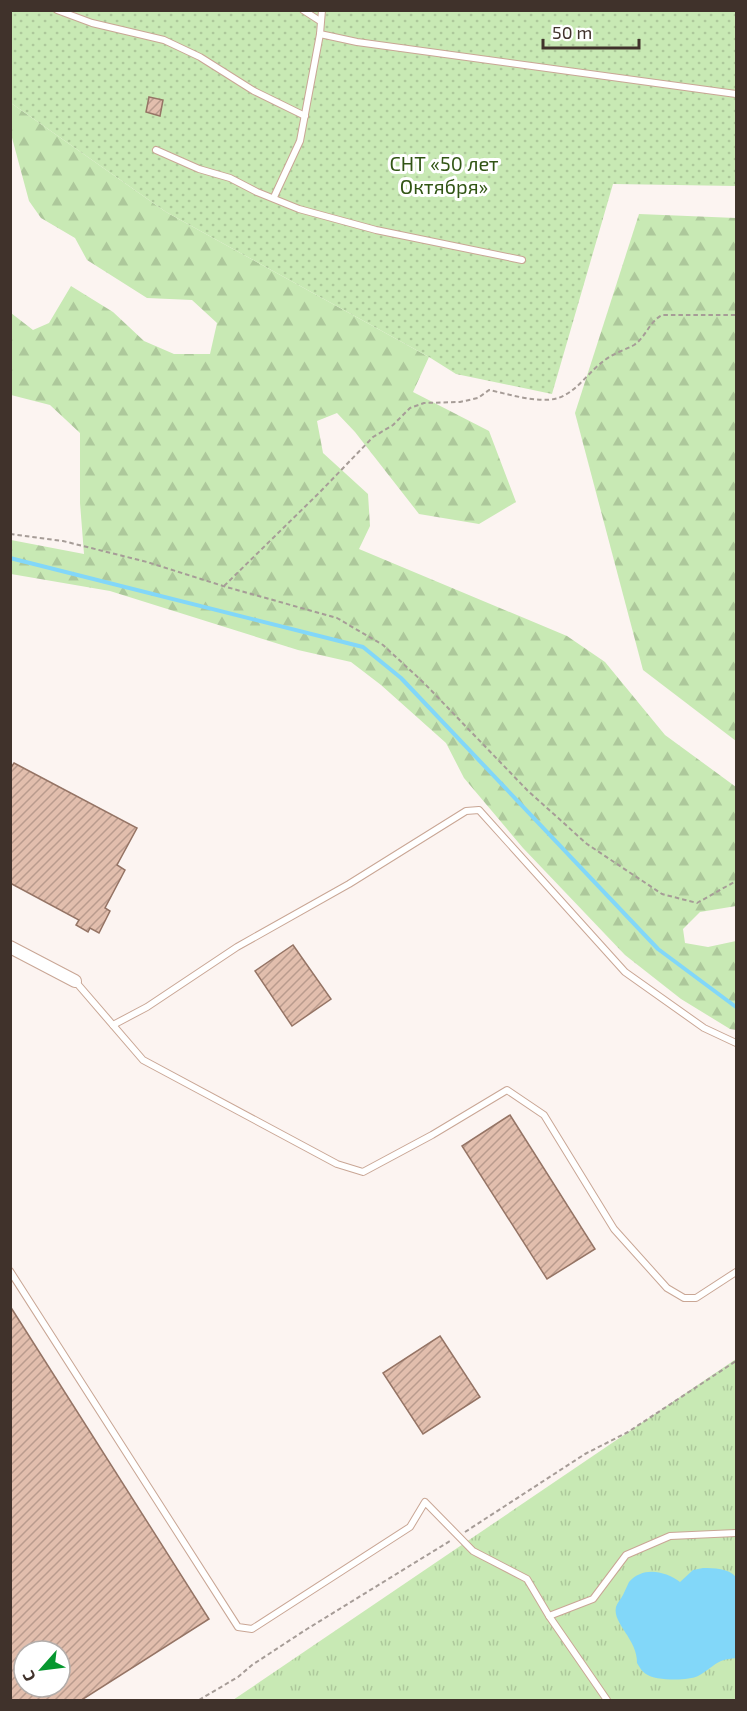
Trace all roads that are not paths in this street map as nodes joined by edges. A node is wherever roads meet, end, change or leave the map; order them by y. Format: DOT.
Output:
graph roads {
  1 [pos="57,10"];
  2 [pos="303,10"];
  3 [pos="322,10"];
  4 [pos="320,21"];
  5 [pos="320,34"];
  6 [pos="736,94"];
  7 [pos="305,116"];
  8 [pos="156,150"];
  9 [pos="274,197"];
  10 [pos="522,260"];
  11 [pos="10,947"];
  12 [pos="75,981"];
  13 [pos="114,1025"];
  14 [pos="736,1043"];
  15 [pos="10,1271"];
  16 [pos="736,1272"];
  17 [pos="736,1533"];
  18 [pos="549,1616"];
  19 [pos="607,1701"];
  1 -- 7 [label="lane"];
  2 -- 4 [label="lane"];
  3 -- 4 [label="lane"];
  4 -- 5 [label="lane"];
  5 -- 6 [label="lane"];
  5 -- 7 [label="lane"];
  7 -- 9 [label="lane"];
  8 -- 9 [label="lane"];
  9 -- 10 [label="lane"];
  11 -- 12 [label="street"];
  12 -- 13 [label="lane"];
  13 -- 14 [label="lane"];
  13 -- 16 [label="lane"];
  15 -- 18 [label="lane"];
  17 -- 18 [label="lane"];
  18 -- 19 [label="lane"];
}
